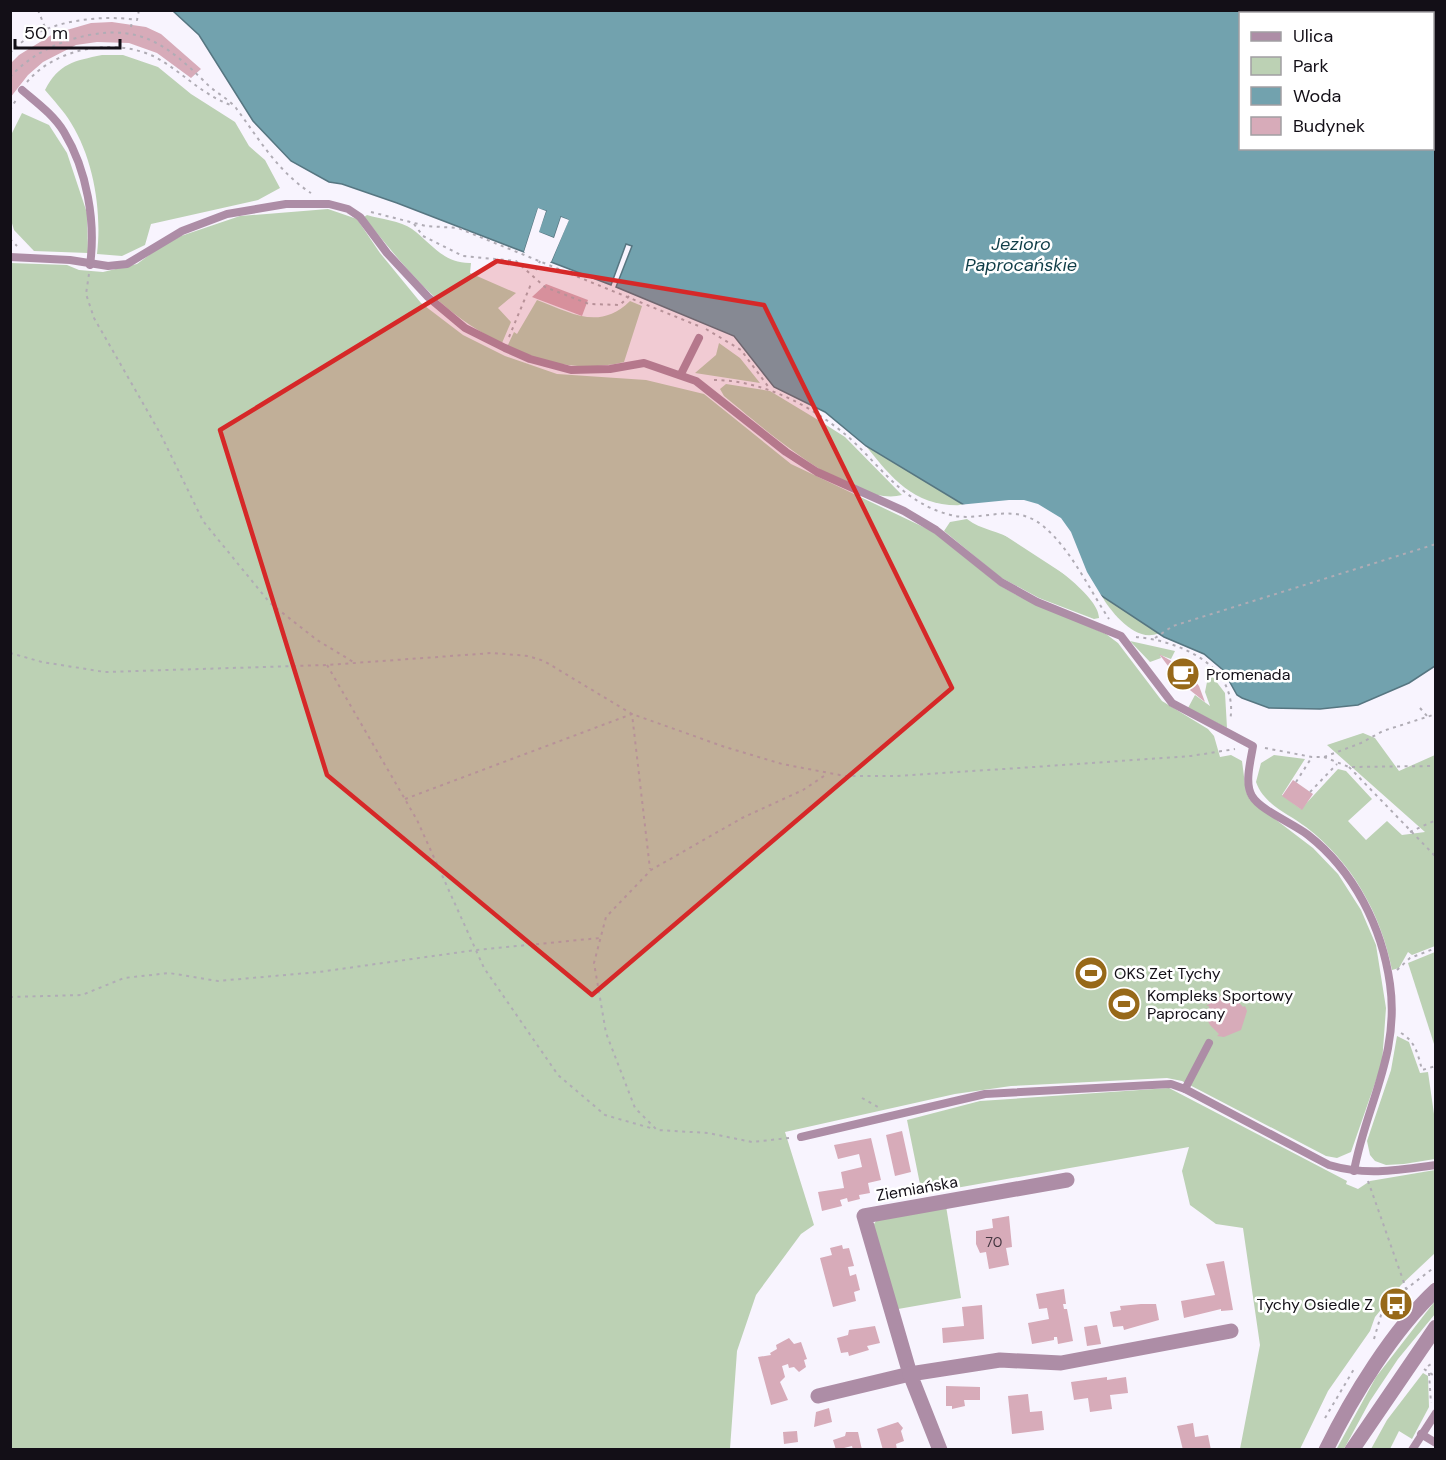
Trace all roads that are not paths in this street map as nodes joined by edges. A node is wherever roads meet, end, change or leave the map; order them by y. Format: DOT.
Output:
graph roads {
  1 [pos="22,90"];
  2 [pos="10,257"];
  3 [pos="90,265"];
  4 [pos="699,338"];
  5 [pos="681,374"];
  6 [pos="1209,1043"];
  7 [pos="1185,1089"];
  8 [pos="801,1137"];
  9 [pos="1436,1165"];
  10 [pos="1354,1171"];
  11 [pos="1067,1180"];
  12 [pos="1436,1290"];
  13 [pos="1436,1327"];
  14 [pos="1231,1331"];
  15 [pos="910,1374"];
  16 [pos="819,1396"];
  17 [pos="1434,1415"];
  18 [pos="1421,1434"];
  19 [pos="1436,1443"];
  20 [pos="940,1449"];
  21 [pos="1326,1449"];
  22 [pos="1352,1449"];
  23 [pos="1412,1449"];
  1 -- 3 [label="lane"];
  2 -- 3 [label="lane"];
  3 -- 5 [label="lane"];
  4 -- 5 [label="lane"];
  5 -- 10 [label="lane"];
  6 -- 7 [label="lane"];
  7 -- 8 [label="lane"];
  7 -- 10 [label="lane"];
  9 -- 10 [label="lane"];
  11 -- 15 [label="street, Ziemiańska"];
  12 -- 21 [label="street"];
  13 -- 22 [label="street"];
  14 -- 15 [label="street"];
  15 -- 16 [label="street"];
  15 -- 20 [label="street, Ziemiańska"];
  17 -- 18 [label="lane"];
  18 -- 19 [label="lane"];
  18 -- 23 [label="lane"];
}
